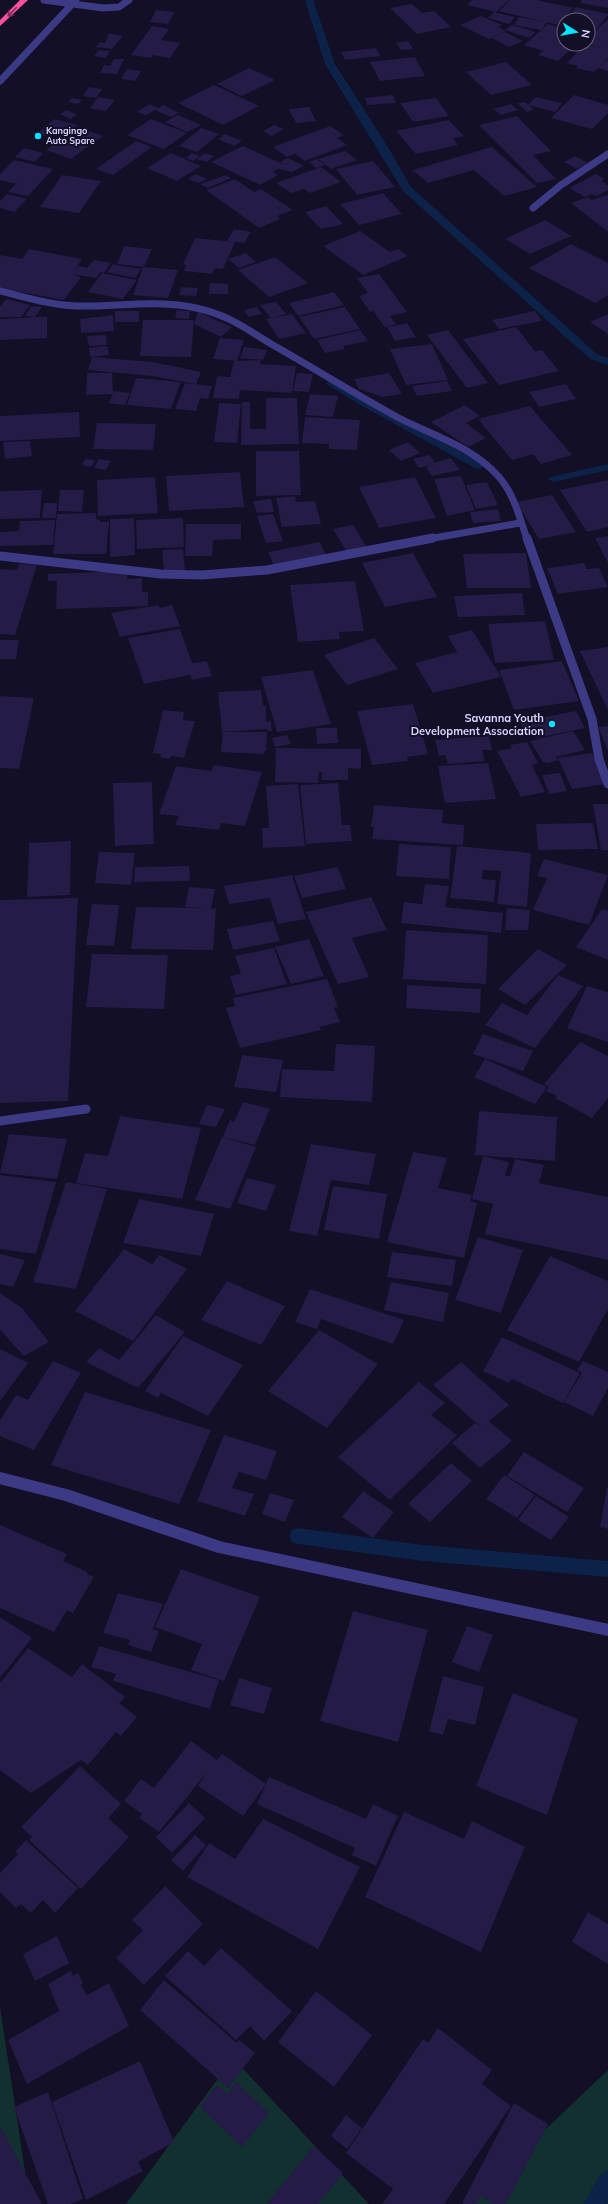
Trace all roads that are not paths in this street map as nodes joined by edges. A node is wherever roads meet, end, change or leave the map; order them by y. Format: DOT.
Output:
graph roads {
  1 [pos="24,0"];
  2 [pos="44,0"];
  3 [pos="129,0"];
  4 [pos="73,2"];
  5 [pos="0,24"];
  6 [pos="0,81"];
  7 [pos="608,154"];
  8 [pos="533,208"];
  9 [pos="0,291"];
  10 [pos="520,523"];
  11 [pos="0,556"];
  12 [pos="608,784"];
  13 [pos="86,1109"];
  14 [pos="0,1121"];
  15 [pos="0,1478"];
  16 [pos="608,1630"];
  1 -- 5 [label="highway, one-way"];
  2 -- 4 [label="street"];
  3 -- 4 [label="street"];
  4 -- 6 [label="street"];
  7 -- 8 [label="street"];
  9 -- 10 [label="street"];
  10 -- 11 [label="street"];
  10 -- 12 [label="street"];
  13 -- 14 [label="street"];
  15 -- 16 [label="street"];
}
